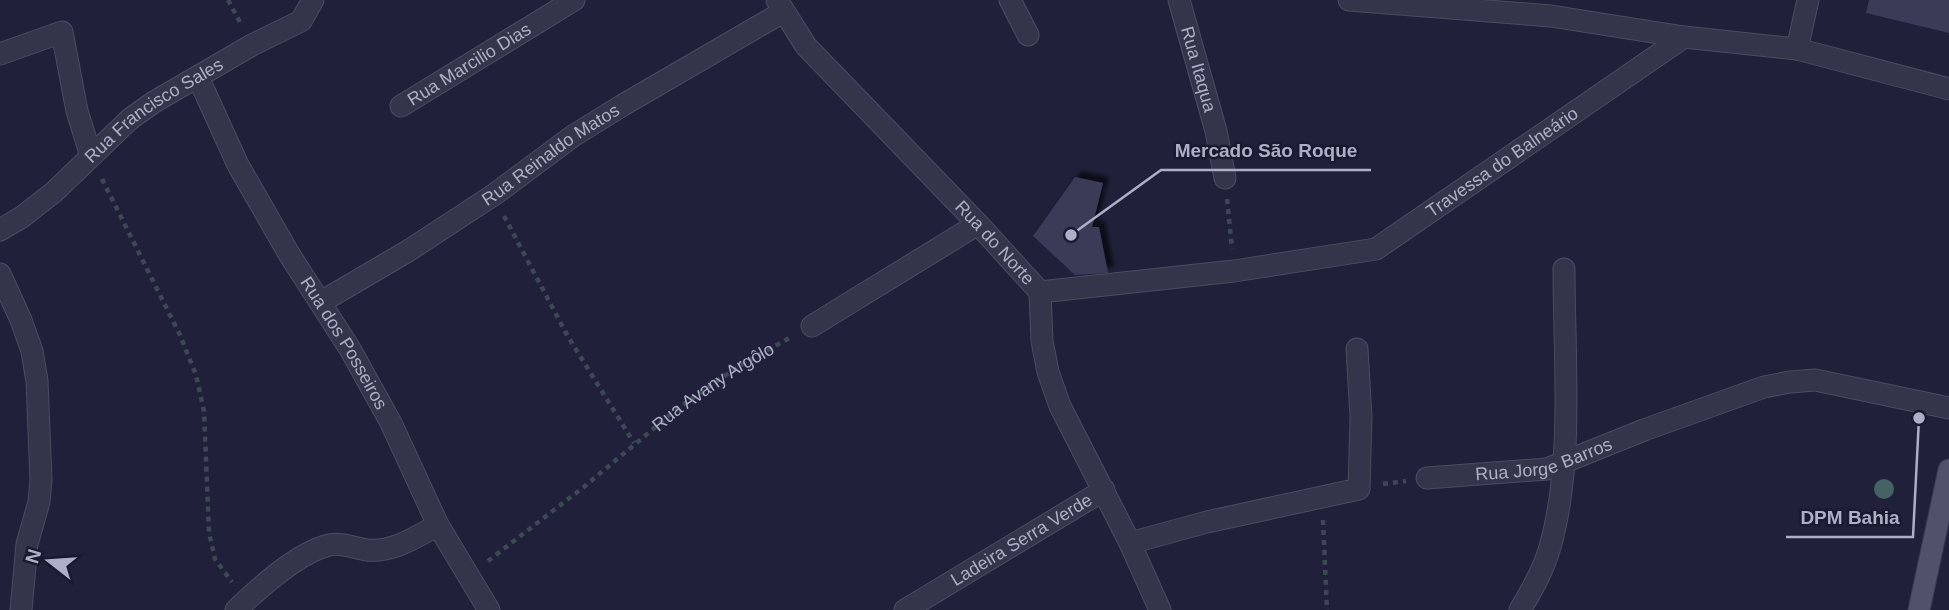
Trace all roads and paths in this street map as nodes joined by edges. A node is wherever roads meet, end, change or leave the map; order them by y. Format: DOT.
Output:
graph roads {
  1 [pos="313,0"];
  2 [pos="574,0"];
  3 [pos="1010,0"];
  4 [pos="1179,0"];
  5 [pos="1808,0"];
  6 [pos="1349,1"];
  7 [pos="780,6"];
  8 [pos="1548,8"];
  9 [pos="1028,36"];
  10 [pos="1684,37"];
  11 [pos="1797,49"];
  12 [pos="0,54"];
  13 [pos="198,77"];
  14 [pos="1949,89"];
  15 [pos="401,106"];
  16 [pos="91,156"];
  17 [pos="1225,178"];
  18 [pos="495,194"];
  19 [pos="978,224"];
  20 [pos="0,230"];
  21 [pos="1564,269"];
  22 [pos="1234,271"];
  23 [pos="0,274"];
  24 [pos="1040,292"];
  25 [pos="321,302"];
  26 [pos="812,326"];
  27 [pos="1357,349"];
  28 [pos="1949,408"];
  29 [pos="634,443"];
  30 [pos="1565,463"];
  31 [pos="1949,470"];
  32 [pos="1427,478"];
  33 [pos="1359,489"];
  34 [pos="1104,490"];
  35 [pos="1322,497"];
  36 [pos="438,526"];
  37 [pos="1130,543"];
  38 [pos="468,577"];
  39 [pos="241,605"];
  40 [pos="21,610"];
  41 [pos="489,610"];
  42 [pos="905,610"];
  43 [pos="1160,610"];
  44 [pos="1327,610"];
  45 [pos="1521,610"];
  46 [pos="1919,610"];
  1 -- 13 [label="street, Rua Francisco Sales"];
  2 -- 15 [label="street, Rua Marcilio Dias"];
  3 -- 9 [label="street"];
  4 -- 17 [label="street, Rua Itaqua"];
  5 -- 11 [label="street"];
  6 -- 8 [label="street"];
  7 -- 18 [label="street, Rua Reinaldo Matos"];
  7 -- 19 [label="street, Rua do Norte"];
  8 -- 10 [label="street"];
  10 -- 11 [label="street"];
  10 -- 22 [label="street, Travessa do Balneário"];
  11 -- 14 [label="street"];
  12 -- 16 [label="street"];
  13 -- 16 [label="street, Rua Francisco Sales"];
  13 -- 25 [label="street, Rua dos Posseiros"];
  16 -- 20 [label="street, Rua Francisco Sales"];
  16 -- 39 [label="path"];
  17 -- 22 [label="path"];
  18 -- 25 [label="street, Rua Reinaldo Matos"];
  18 -- 29 [label="path"];
  19 -- 24 [label="street, Rua do Norte"];
  19 -- 26 [label="street"];
  21 -- 30 [label="street"];
  22 -- 24 [label="street, Travessa do Balneário"];
  23 -- 40 [label="street"];
  24 -- 34 [label="street, Rua do Norte"];
  25 -- 36 [label="street, Rua dos Posseiros"];
  26 -- 29 [label="path, Rua Avany Argôlo"];
  27 -- 33 [label="street"];
  28 -- 30 [label="street, Rua Jorge Barros"];
  29 -- 38 [label="path, Rua Avany Argôlo"];
  30 -- 32 [label="street, Rua Jorge Barros"];
  30 -- 45 [label="street"];
  31 -- 46 [label="main road"];
  32 -- 33 [label="path"];
  33 -- 35 [label="street"];
  34 -- 37 [label="street, Rua do Norte"];
  34 -- 42 [label="street, Ladeira Serra Verde"];
  35 -- 37 [label="street"];
  35 -- 44 [label="path"];
  36 -- 38 [label="street, Rua dos Posseiros"];
  36 -- 39 [label="street"];
  37 -- 43 [label="street, Rua do Norte"];
  38 -- 41 [label="street, Rua dos Posseiros"];
}
